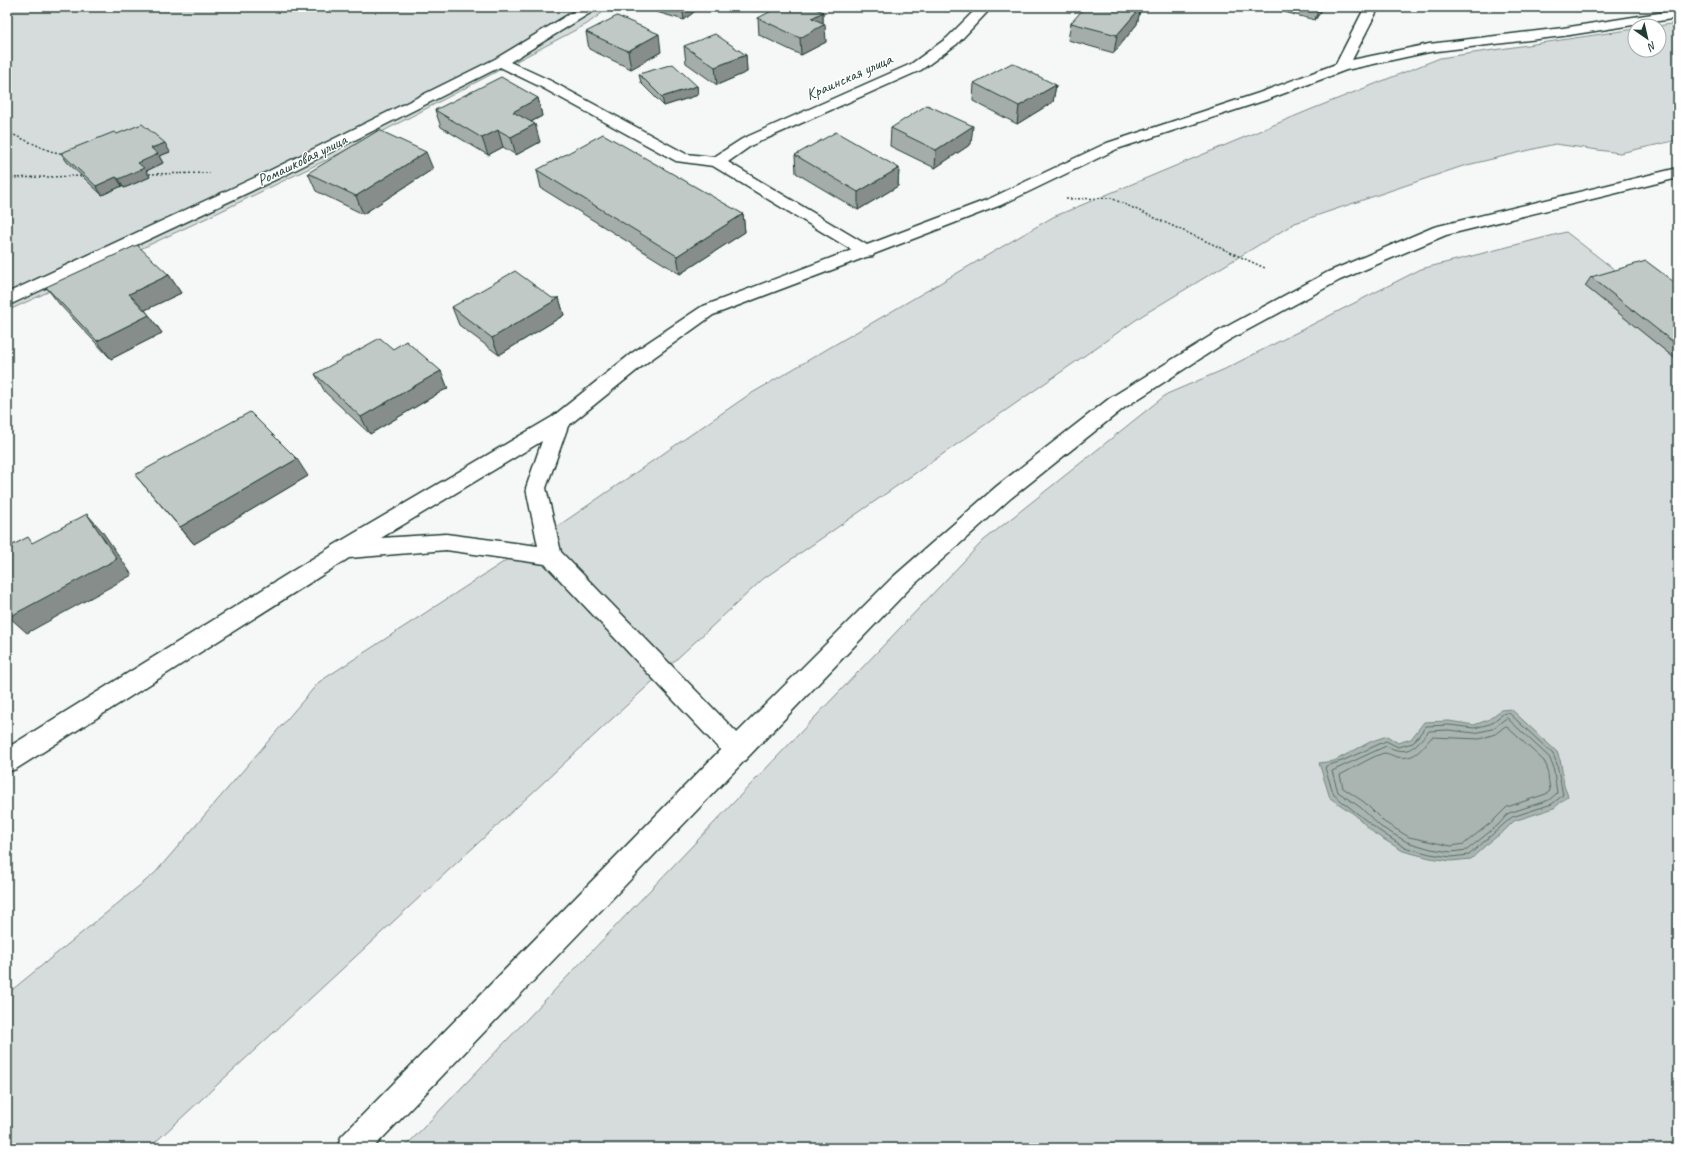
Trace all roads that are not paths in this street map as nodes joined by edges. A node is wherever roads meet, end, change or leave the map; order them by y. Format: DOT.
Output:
graph roads {
  1 [pos="590,7"];
  2 [pos="984,7"];
  3 [pos="1372,7"];
  4 [pos="1678,14"];
  5 [pos="500,62"];
  6 [pos="1342,67"];
  7 [pos="716,162"];
  8 [pos="1678,173"];
  9 [pos="867,252"];
  10 [pos="7,300"];
  11 [pos="559,422"];
  12 [pos="344,550"];
  13 [pos="551,556"];
  14 [pos="737,750"];
  15 [pos="7,761"];
  16 [pos="352,1148"];
  1 -- 5 [label="street, Ромашковая улица"];
  2 -- 7 [label="street, Краинская улица"];
  3 -- 6 [label="street"];
  4 -- 6 [label="street"];
  5 -- 7 [label="street"];
  5 -- 10 [label="street, Ромашковая улица"];
  6 -- 9 [label="street"];
  7 -- 9 [label="street"];
  8 -- 14 [label="street"];
  9 -- 11 [label="street"];
  11 -- 12 [label="street"];
  11 -- 13 [label="street"];
  12 -- 13 [label="street"];
  12 -- 15 [label="street"];
  13 -- 14 [label="street"];
  14 -- 16 [label="street"];
}
